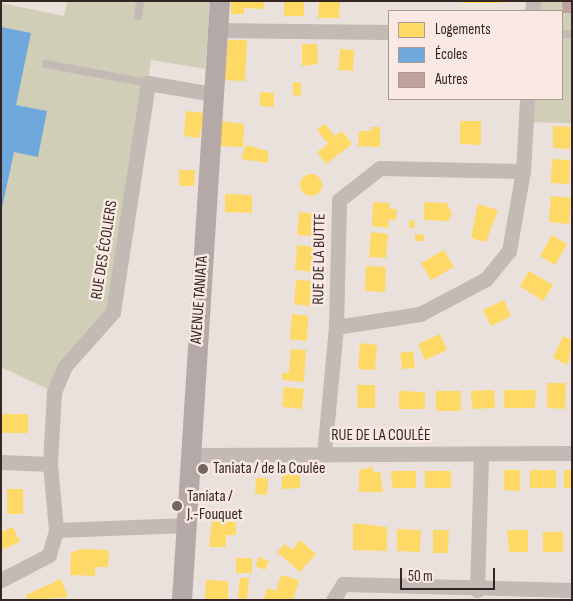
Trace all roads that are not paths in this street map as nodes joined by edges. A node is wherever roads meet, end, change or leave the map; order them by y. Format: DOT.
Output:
graph roads {
  1 [pos="140,1"];
  2 [pos="220,1"];
  3 [pos="138,16"];
  4 [pos="218,30"];
  5 [pos="388,32"];
  6 [pos="46,64"];
  7 [pos="148,84"];
  8 [pos="214,94"];
  9 [pos="527,100"];
  10 [pos="523,170"];
  11 [pos="336,327"];
  12 [pos="572,453"];
  13 [pos="324,454"];
  14 [pos="481,454"];
  15 [pos="191,455"];
  16 [pos="1,462"];
  17 [pos="50,464"];
  18 [pos="187,526"];
  19 [pos="56,530"];
  20 [pos="1,580"];
  21 [pos="477,590"];
  22 [pos="572,590"];
  23 [pos="182,600"];
  24 [pos="333,600"];
  1 -- 3 [label="lane"];
  2 -- 4 [label="main road, AVENUE TANIATA"];
  4 -- 5 [label="street"];
  4 -- 8 [label="main road, AVENUE TANIATA"];
  6 -- 7 [label="lane"];
  7 -- 8 [label="street"];
  7 -- 17 [label="street, RUE DES ÉCOLIERS"];
  8 -- 15 [label="main road, AVENUE TANIATA"];
  9 -- 10 [label="street"];
  10 -- 11 [label="street"];
  10 -- 11 [label="street, RUE DE LA BUTTE"];
  11 -- 13 [label="street, RUE DE LA BUTTE"];
  12 -- 14 [label="street, RUE DE LA COULÉE"];
  13 -- 14 [label="street, RUE DE LA COULÉE"];
  13 -- 15 [label="street, RUE DE LA COULÉE"];
  14 -- 21 [label="street"];
  15 -- 18 [label="main road, AVENUE TANIATA"];
  16 -- 17 [label="street"];
  17 -- 19 [label="street, RUE DES ÉCOLIERS"];
  18 -- 19 [label="street"];
  18 -- 23 [label="main road, AVENUE TANIATA"];
  19 -- 20 [label="street"];
  21 -- 22 [label="street"];
  21 -- 24 [label="street"];
}
